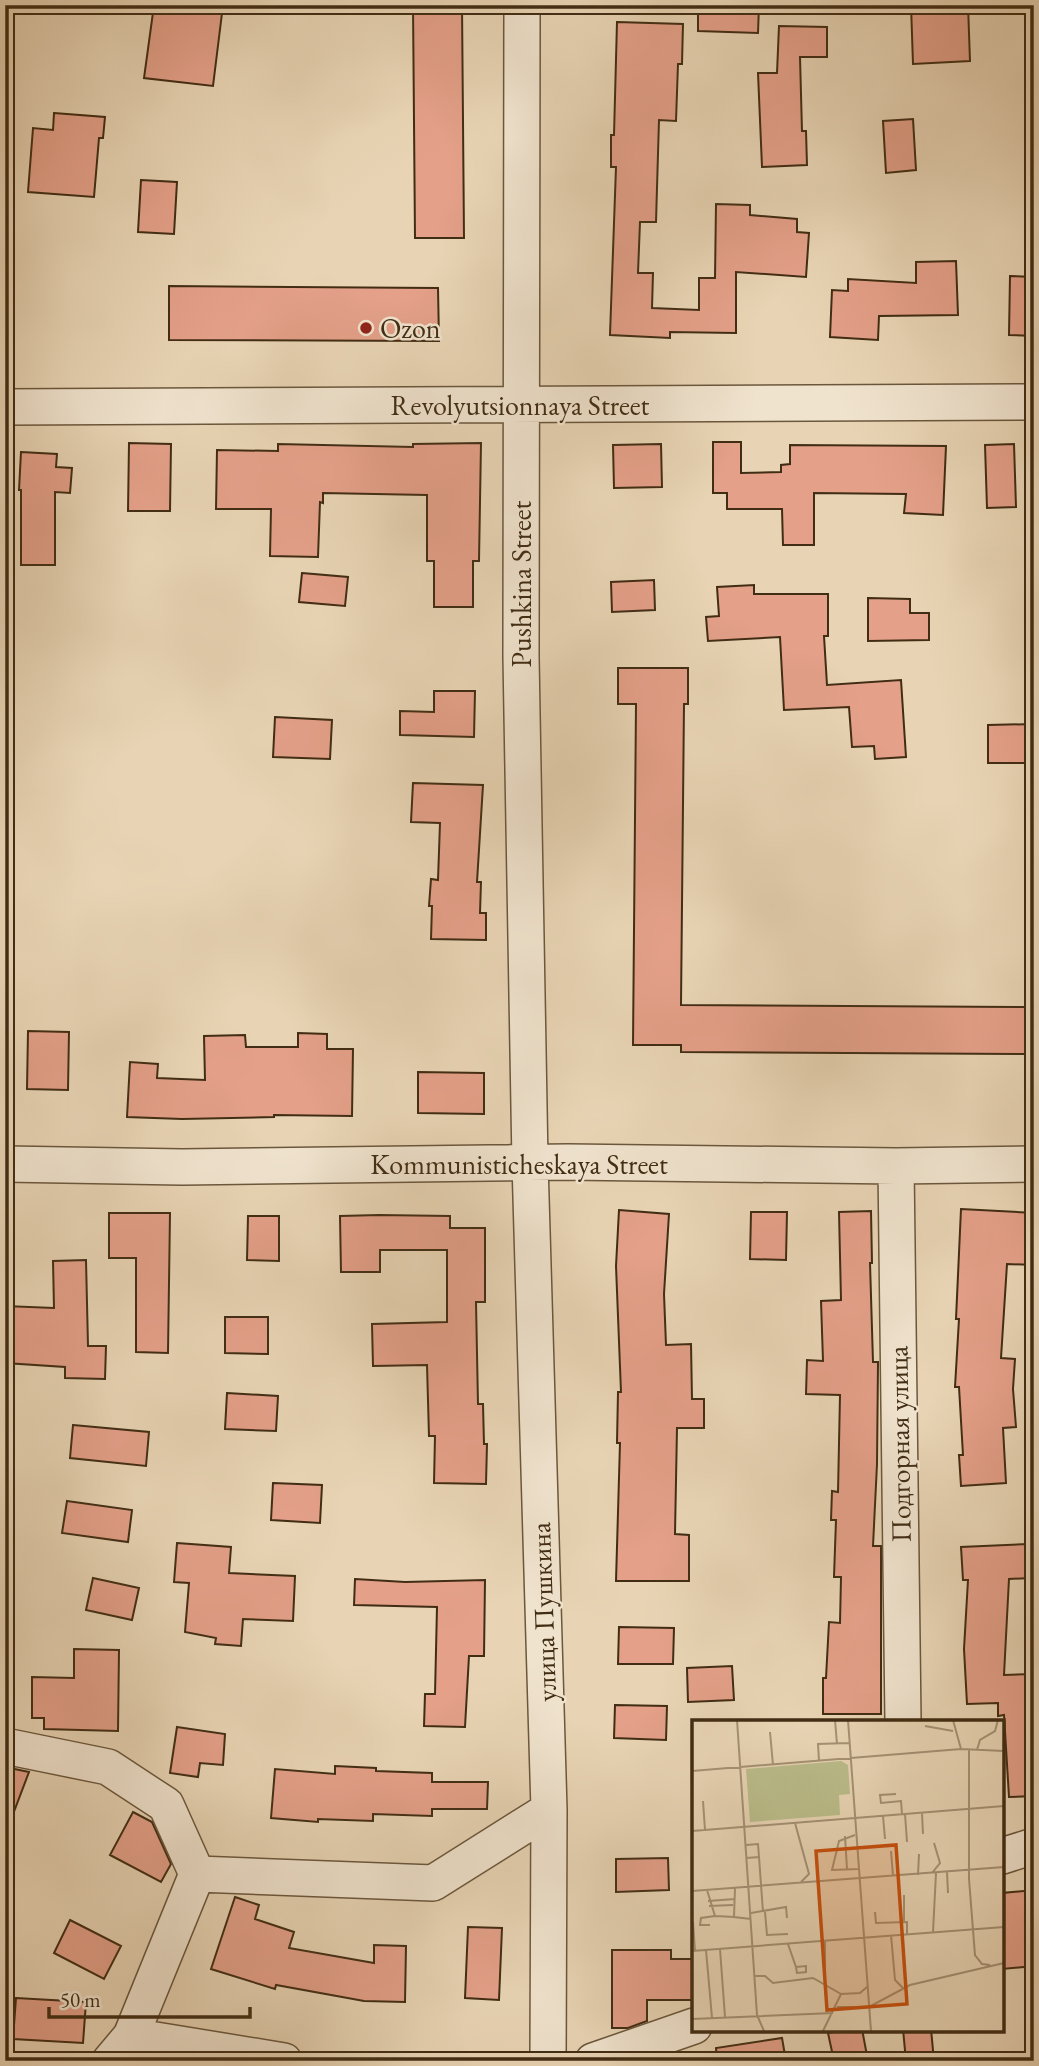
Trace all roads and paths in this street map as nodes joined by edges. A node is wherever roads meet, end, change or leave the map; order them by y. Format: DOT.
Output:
graph roads {
  1 [pos="522,5"];
  2 [pos="1034,402"];
  3 [pos="520,405"];
  4 [pos="5,407"];
  5 [pos="530,1163"];
  6 [pos="5,1164"];
  7 [pos="1034,1164"];
  8 [pos="896,1166"];
  9 [pos="903,1720"];
  10 [pos="5,1746"];
  11 [pos="549,1810"];
  12 [pos="1034,1846"];
  13 [pos="1004,1855"];
  14 [pos="197,1874"];
  15 [pos="692,2027"];
  16 [pos="120,2048"];
  17 [pos="284,2061"];
  18 [pos="548,2061"];
  19 [pos="593,2061"];
  1 -- 3 [label="street, Pushkina Street"];
  2 -- 3 [label="street, Revolyutsionnaya Street"];
  3 -- 4 [label="street, Revolyutsionnaya Street"];
  3 -- 5 [label="street, Pushkina Street"];
  5 -- 6 [label="street, Kommunisticheskaya Street"];
  5 -- 8 [label="street, Kommunisticheskaya Street"];
  5 -- 11 [label="street, улица Пушкина"];
  7 -- 8 [label="street, Kommunisticheskaya Street"];
  8 -- 9 [label="street, Подгорная улица"];
  10 -- 14 [label="street"];
  11 -- 14 [label="street"];
  11 -- 18 [label="street, улица Пушкина"];
  12 -- 13 [label="street"];
  14 -- 16 [label="street"];
  15 -- 19 [label="street"];
  16 -- 17 [label="street"];
}
